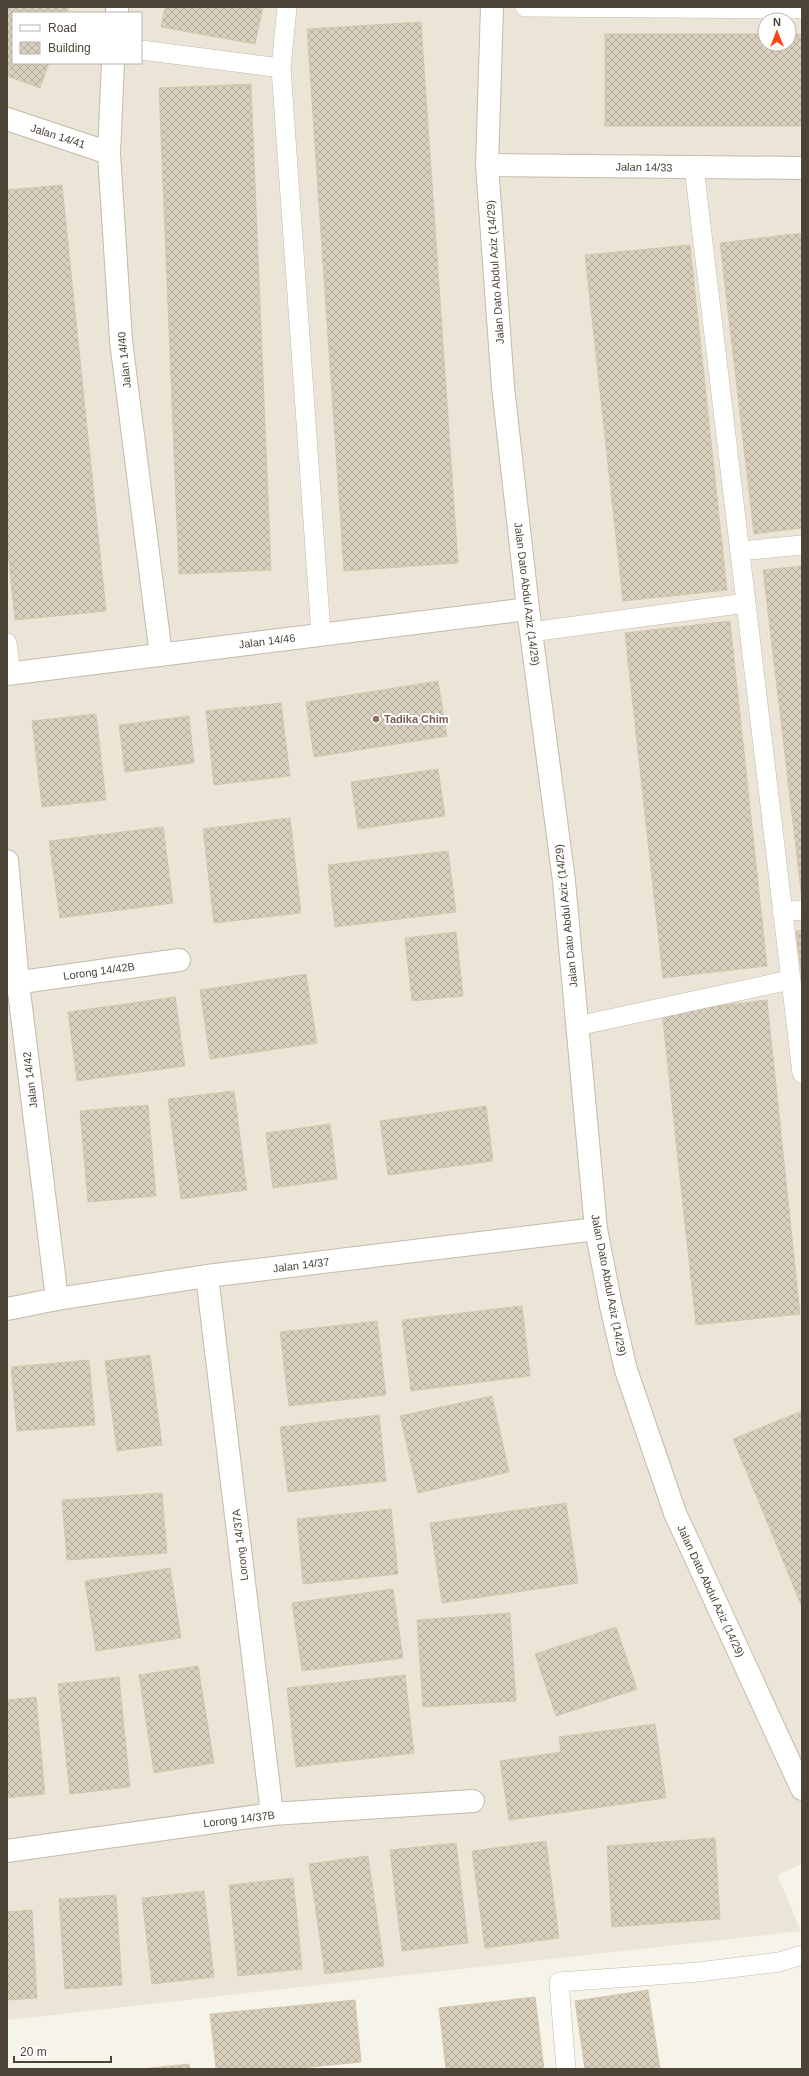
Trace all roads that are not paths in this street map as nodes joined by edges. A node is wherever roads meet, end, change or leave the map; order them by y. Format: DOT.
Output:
graph roads {
  1 [pos="287,7"];
  2 [pos="492,7"];
  3 [pos="525,7"];
  4 [pos="802,8"];
  5 [pos="142,50"];
  6 [pos="113,64"];
  7 [pos="281,68"];
  8 [pos="7,119"];
  9 [pos="109,153"];
  10 [pos="487,165"];
  11 [pos="694,167"];
  12 [pos="802,168"];
  13 [pos="802,545"];
  14 [pos="740,552"];
  15 [pos="746,603"];
  16 [pos="528,608"];
  17 [pos="531,632"];
  18 [pos="321,634"];
  19 [pos="7,643"];
  20 [pos="161,655"];
  21 [pos="9,674"];
  22 [pos="7,861"];
  23 [pos="802,910"];
  24 [pos="782,912"];
  25 [pos="179,960"];
  26 [pos="790,980"];
  27 [pos="13,983"];
  28 [pos="577,1026"];
  29 [pos="802,1073"];
  30 [pos="596,1229"];
  31 [pos="207,1276"];
  32 [pos="57,1298"];
  33 [pos="7,1309"];
  34 [pos="802,1789"];
  35 [pos="473,1801"];
  36 [pos="272,1814"];
  37 [pos="7,1850"];
  38 [pos="802,1954"];
  39 [pos="566,2069"];
  1 -- 7 [label="lane"];
  2 -- 10 [label="street, Jalan Dato Abdul Aziz (14/29)"];
  3 -- 4 [label="lane"];
  5 -- 7 [label="lane"];
  6 -- 9 [label="street, Jalan 14/40"];
  7 -- 18 [label="lane"];
  8 -- 9 [label="street, Jalan 14/41"];
  9 -- 20 [label="street, Jalan 14/40"];
  10 -- 11 [label="street, Jalan 14/33"];
  10 -- 16 [label="street, Jalan Dato Abdul Aziz (14/29)"];
  11 -- 12 [label="street, Jalan 14/33"];
  11 -- 14 [label="lane"];
  13 -- 14 [label="lane"];
  14 -- 15 [label="lane"];
  15 -- 17 [label="lane"];
  15 -- 24 [label="lane"];
  16 -- 17 [label="street, Jalan Dato Abdul Aziz (14/29)"];
  16 -- 18 [label="street, Jalan 14/46"];
  17 -- 28 [label="street, Jalan Dato Abdul Aziz (14/29)"];
  18 -- 20 [label="street, Jalan 14/46"];
  19 -- 21 [label="lane"];
  20 -- 21 [label="street, Jalan 14/46"];
  22 -- 27 [label="street, Jalan 14/42"];
  23 -- 24 [label="lane"];
  24 -- 26 [label="lane"];
  25 -- 27 [label="street, Lorong 14/42B"];
  26 -- 28 [label="lane"];
  26 -- 29 [label="lane"];
  27 -- 32 [label="street, Jalan 14/42"];
  28 -- 30 [label="street, Jalan Dato Abdul Aziz (14/29)"];
  30 -- 31 [label="street, Jalan 14/37"];
  30 -- 34 [label="street, Jalan Dato Abdul Aziz (14/29)"];
  31 -- 32 [label="street, Jalan 14/37"];
  31 -- 36 [label="street, Lorong 14/37A"];
  32 -- 33 [label="street, Jalan 14/37"];
  35 -- 36 [label="street, Lorong 14/37B"];
  36 -- 37 [label="street, Lorong 14/37B"];
  38 -- 39 [label="lane"];
}
